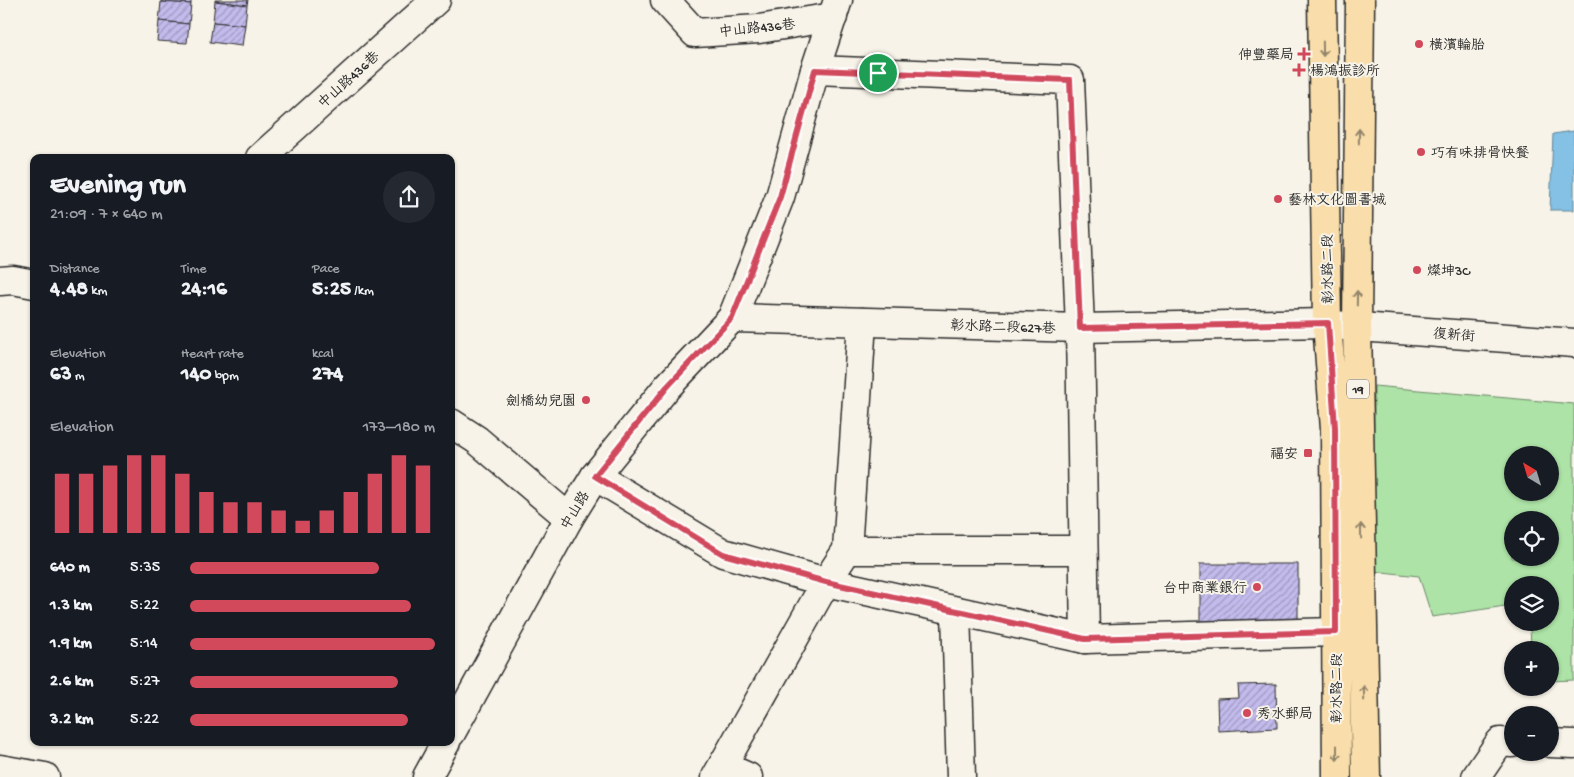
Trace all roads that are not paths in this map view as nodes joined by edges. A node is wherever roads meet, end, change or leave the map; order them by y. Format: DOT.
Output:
graph roads {
  1 [pos="436,0"];
  2 [pos="664,0"];
  3 [pos="1322,0"];
  4 [pos="1360,0"];
  5 [pos="835,8"];
  6 [pos="815,70"];
  7 [pos="264,154"];
  8 [pos="0,281"];
  9 [pos="30,283"];
  10 [pos="732,318"];
  11 [pos="862,322"];
  12 [pos="1339,325"];
  13 [pos="1080,328"];
  14 [pos="1574,343"];
  15 [pos="455,426"];
  16 [pos="595,476"];
  17 [pos="568,518"];
  18 [pos="847,550"];
  19 [pos="1083,550"];
  20 [pos="826,582"];
  21 [pos="956,611"];
  22 [pos="1336,632"];
  23 [pos="1085,639"];
  24 [pos="455,725"];
  25 [pos="1504,742"];
  26 [pos="1559,743"];
  27 [pos="1574,744"];
  28 [pos="444,746"];
  29 [pos="0,769"];
  30 [pos="720,771"];
  31 [pos="45,777"];
  32 [pos="427,777"];
  33 [pos="748,777"];
  34 [pos="961,777"];
  35 [pos="1337,777"];
  36 [pos="1366,777"];
  37 [pos="1476,777"];
  1 -- 7 [label="street, 中山路436巷"];
  2 -- 5 [label="street, 中山路436巷"];
  3 -- 12 [label="main road, 彰水路二段 / 19, one-way"];
  12 -- 4 [label="main road, 彰水路二段 / 19, one-way"];
  5 -- 6 [label="street, 中山路"];
  6 -- 10 [label="street, 中山路"];
  6 -- 13 [label="street"];
  8 -- 9 [label="street"];
  10 -- 11 [label="street, 彰水路二段627巷"];
  10 -- 16 [label="street, 中山路"];
  11 -- 13 [label="street, 彰水路二段627巷"];
  11 -- 18 [label="street"];
  12 -- 13 [label="street, 彰水路二段627巷"];
  12 -- 14 [label="street, 復新街"];
  12 -- 22 [label="main road, 彰水路二段 / 19"];
  36 -- 12 [label="main road, 彰水路二段 / 19, one-way"];
  13 -- 19 [label="street"];
  15 -- 17 [label="street"];
  16 -- 17 [label="street, 中山路"];
  16 -- 20 [label="street"];
  17 -- 24 [label="street, 中山路"];
  18 -- 19 [label="street"];
  18 -- 20 [label="street"];
  19 -- 23 [label="street"];
  20 -- 21 [label="street"];
  20 -- 30 [label="street"];
  21 -- 23 [label="street"];
  21 -- 34 [label="street"];
  22 -- 23 [label="street"];
  22 -- 35 [label="main road, 彰水路二段 / 19, one-way"];
  25 -- 37 [label="street"];
  26 -- 27 [label="street"];
  28 -- 32 [label="street"];
  29 -- 31 [label="street"];
  30 -- 33 [label="street"];
}
